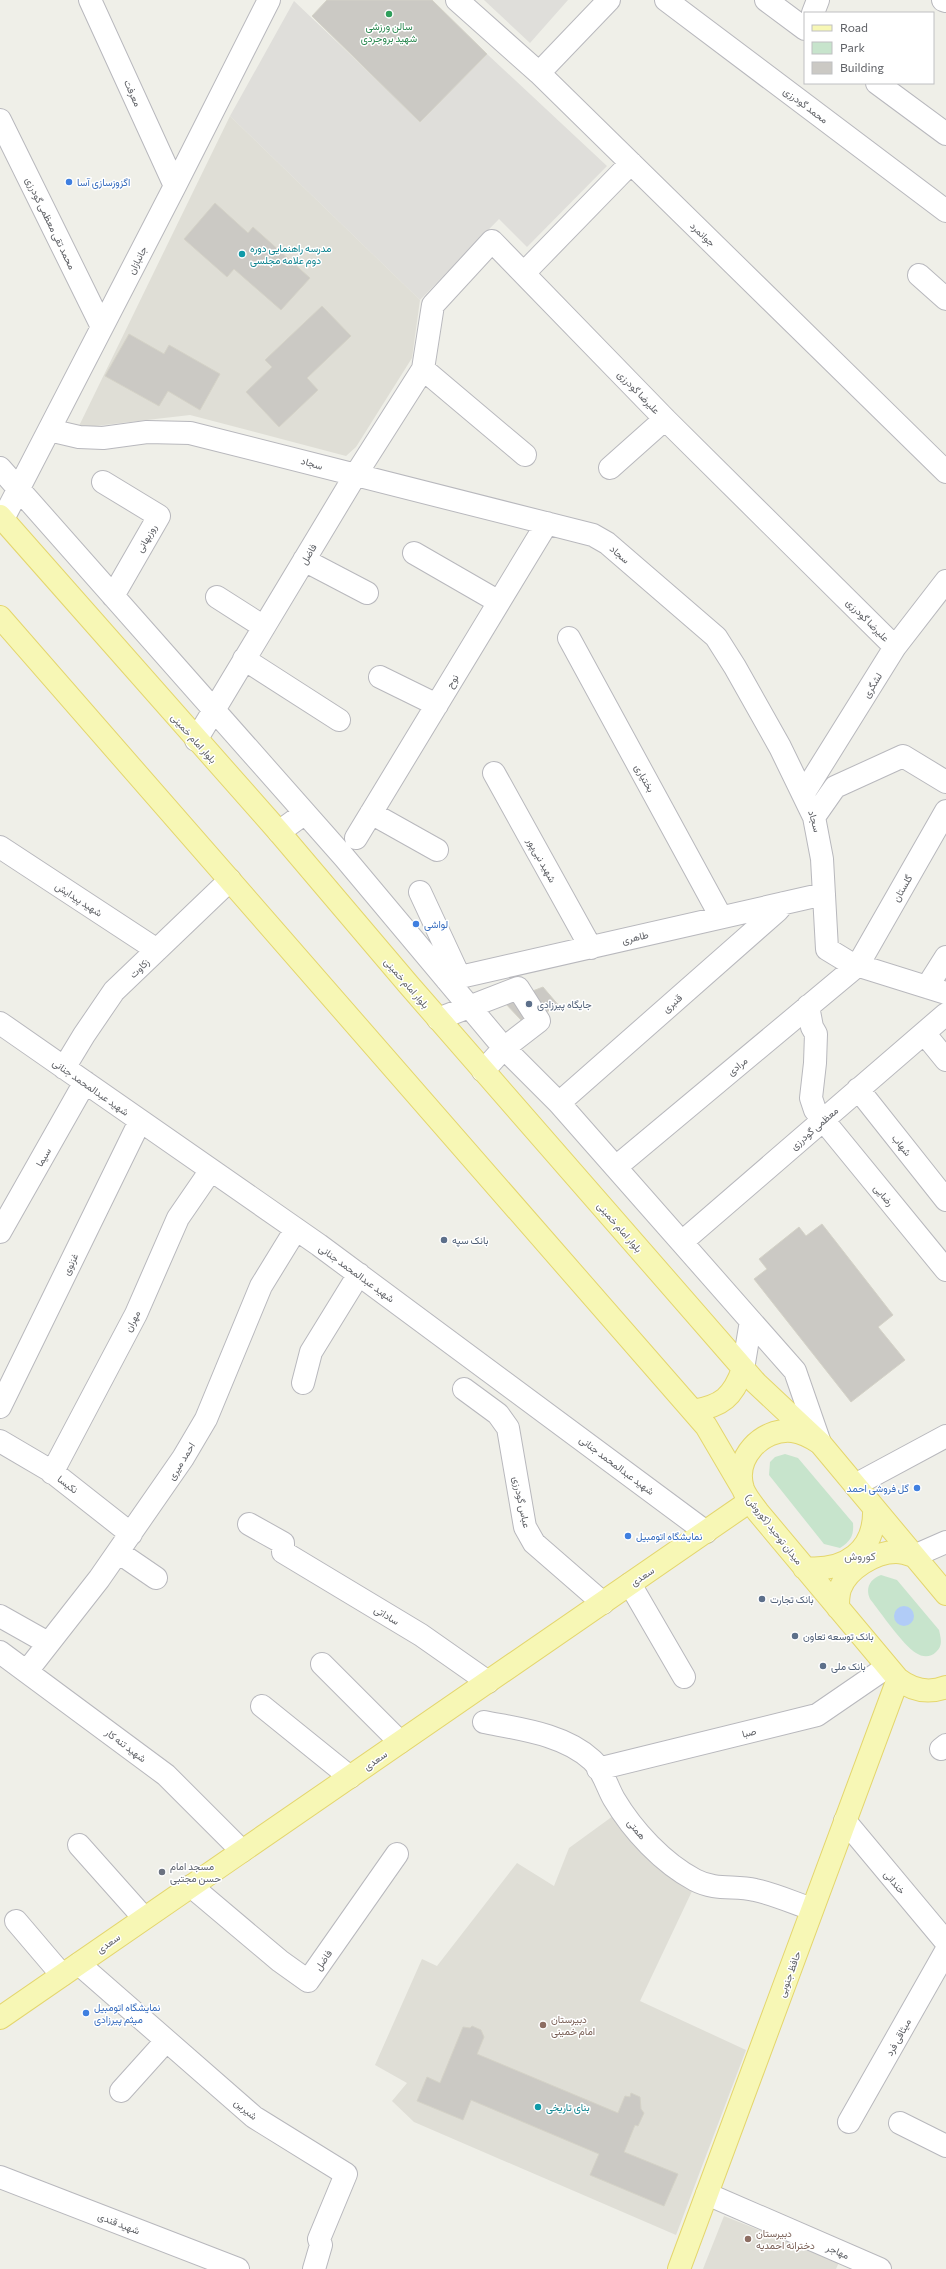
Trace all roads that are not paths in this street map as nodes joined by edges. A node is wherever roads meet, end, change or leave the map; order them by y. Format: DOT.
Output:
graph roads {
  1 [pos="90,0"];
  2 [pos="268,0"];
  3 [pos="457,0"];
  4 [pos="609,0"];
  5 [pos="666,0"];
  6 [pos="766,0"];
  7 [pos="818,0"];
  8 [pos="943,0"];
  9 [pos="946,1"];
  10 [pos="813,12"];
  11 [pos="804,28"];
  12 [pos="539,73"];
  13 [pos="878,84"];
  14 [pos="0,120"];
  15 [pos="946,134"];
  16 [pos="631,163"];
  17 [pos="175,186"];
  18 [pos="946,211"];
  19 [pos="524,273"];
  20 [pos="919,275"];
  21 [pos="946,299"];
  22 [pos="102,327"];
  23 [pos="423,369"];
  24 [pos="665,419"];
  25 [pos="49,430"];
  26 [pos="525,455"];
  27 [pos="0,468"];
  28 [pos="610,468"];
  29 [pos="946,472"];
  30 [pos="356,474"];
  31 [pos="103,482"];
  32 [pos="18,488"];
  33 [pos="1,517"];
  34 [pos="547,523"];
  35 [pos="414,553"];
  36 [pos="304,560"];
  37 [pos="946,581"];
  38 [pos="367,593"];
  39 [pos="113,596"];
  40 [pos="217,597"];
  41 [pos="499,602"];
  42 [pos="0,617"];
  43 [pos="264,627"];
  44 [pos="569,638"];
  45 [pos="895,647"];
  46 [pos="244,659"];
  47 [pos="380,677"];
  48 [pos="437,705"];
  49 [pos="213,709"];
  50 [pos="339,720"];
  51 [pos="196,740"];
  52 [pos="494,773"];
  53 [pos="946,782"];
  54 [pos="804,793"];
  55 [pos="946,811"];
  56 [pos="305,813"];
  57 [pos="371,813"];
  58 [pos="814,817"];
  59 [pos="279,832"];
  60 [pos="356,838"];
  61 [pos="0,847"];
  62 [pos="437,850"];
  63 [pos="230,880"];
  64 [pos="420,892"];
  65 [pos="824,894"];
  66 [pos="784,903"];
  67 [pos="721,917"];
  68 [pos="591,948"];
  69 [pos="157,950"];
  70 [pos="946,956"];
  71 [pos="858,965"];
  72 [pos="454,979"];
  73 [pos="936,990"];
  74 [pos="469,1006"];
  75 [pos="808,1006"];
  76 [pos="946,1014"];
  77 [pos="438,1019"];
  78 [pos="0,1023"];
  79 [pos="924,1033"];
  80 [pos="504,1048"];
  81 [pos="946,1060"];
  82 [pos="64,1068"];
  83 [pos="483,1071"];
  84 [pos="85,1082"];
  85 [pos="858,1089"];
  86 [pos="559,1102"];
  87 [pos="822,1120"];
  88 [pos="140,1121"];
  89 [pos="616,1167"];
  90 [pos="211,1170"];
  91 [pos="946,1200"];
  92 [pos="296,1229"];
  93 [pos="0,1232"];
  94 [pos="682,1242"];
  95 [pos="946,1270"];
  96 [pos="359,1274"];
  97 [pos="751,1321"];
  98 [pos="743,1369"];
  99 [pos="303,1383"];
  100 [pos="464,1389"];
  101 [pos="0,1407"];
  102 [pos="693,1411"];
  103 [pos="946,1436"];
  104 [pos="0,1441"];
  105 [pos="820,1444"];
  106 [pos="52,1473"];
  107 [pos="855,1485"];
  108 [pos="747,1495"];
  109 [pos="874,1508"];
  110 [pos="249,1524"];
  111 [pos="706,1532"];
  112 [pos="131,1534"];
  113 [pos="946,1542"];
  114 [pos="118,1552"];
  115 [pos="914,1556"];
  116 [pos="804,1568"];
  117 [pos="156,1578"];
  118 [pos="630,1584"];
  119 [pos="946,1594"];
  120 [pos="603,1602"];
  121 [pos="838,1608"];
  122 [pos="0,1616"];
  123 [pos="48,1643"];
  124 [pos="0,1652"];
  125 [pos="322,1664"];
  126 [pos="27,1670"];
  127 [pos="892,1673"];
  128 [pos="684,1677"];
  129 [pos="488,1682"];
  130 [pos="946,1688"];
  131 [pos="262,1706"];
  132 [pos="484,1722"];
  133 [pos="400,1742"];
  134 [pos="598,1769"];
  135 [pos="350,1777"];
  136 [pos="845,1821"];
  137 [pos="79,1845"];
  138 [pos="242,1851"];
  139 [pos="397,1854"];
  140 [pos="191,1886"];
  141 [pos="812,1909"];
  142 [pos="144,1918"];
  143 [pos="16,1921"];
  144 [pos="946,1942"];
  145 [pos="946,1951"];
  146 [pos="70,1969"];
  147 [pos="0,2018"];
  148 [pos="166,2041"];
  149 [pos="121,2091"];
  150 [pos="850,2122"];
  151 [pos="900,2124"];
  152 [pos="946,2146"];
  153 [pos="0,2177"];
  154 [pos="707,2194"];
  155 [pos="238,2269"];
  156 [pos="314,2269"];
  157 [pos="679,2269"];
  158 [pos="880,2269"];
  1 -- 17 [label="street, معرفت"];
  2 -- 17 [label="street, جانبازان"];
  3 -- 12 [label="street, جوانمرد"];
  4 -- 12 [label="street"];
  5 -- 18 [label="street, محمد گودرزی"];
  6 -- 11 [label="street"];
  7 -- 10 [label="street"];
  8 -- 9 [label="street"];
  12 -- 16 [label="street, جوانمرد"];
  13 -- 15 [label="street"];
  14 -- 22 [label="street, محمد تقی معظمی گودرزی"];
  16 -- 19 [label="street"];
  16 -- 29 [label="street, جوانمرد"];
  17 -- 22 [label="street, جانبازان"];
  19 -- 23 [label="street, علیرضا گودرزی"];
  19 -- 24 [label="street, علیرضا گودرزی"];
  20 -- 21 [label="street"];
  22 -- 25 [label="street, جانبازان"];
  23 -- 26 [label="street"];
  23 -- 30 [label="street, فاضل"];
  24 -- 28 [label="street"];
  24 -- 45 [label="street, علیرضا گودرزی"];
  25 -- 30 [label="street, سجاد"];
  25 -- 32 [label="street, جانبازان"];
  27 -- 32 [label="street"];
  30 -- 34 [label="street, سجاد"];
  30 -- 36 [label="street, فاضل"];
  31 -- 39 [label="street, روزبهانی"];
  32 -- 33 [label="street, جانبازان"];
  32 -- 39 [label="street"];
  33 -- 51 [label="main road, بلوار امام خمینی"];
  34 -- 41 [label="street, نوح"];
  34 -- 54 [label="street, سجاد"];
  35 -- 41 [label="street"];
  36 -- 38 [label="street"];
  36 -- 43 [label="street, فاضل"];
  37 -- 45 [label="street, لشگری"];
  39 -- 49 [label="street"];
  40 -- 43 [label="street"];
  41 -- 48 [label="street, نوح"];
  42 -- 63 [label="main road"];
  43 -- 46 [label="street, فاضل"];
  44 -- 67 [label="street, بختیاری"];
  45 -- 54 [label="street, لشگری"];
  46 -- 49 [label="street, فاضل"];
  46 -- 50 [label="street"];
  47 -- 48 [label="street"];
  48 -- 57 [label="street, نوح"];
  49 -- 51 [label="street, فاضل"];
  49 -- 56 [label="street"];
  51 -- 59 [label="main road, بلوار امام خمینی"];
  52 -- 68 [label="street, شهید نبی‌پور"];
  53 -- 58 [label="street"];
  54 -- 58 [label="street, سجاد"];
  55 -- 71 [label="street, گلستان"];
  56 -- 59 [label="street"];
  56 -- 72 [label="street"];
  57 -- 60 [label="street, نوح"];
  57 -- 62 [label="street"];
  58 -- 65 [label="street, سجاد"];
  59 -- 77 [label="main road, بلوار امام خمینی"];
  61 -- 69 [label="street, شهید پیدایش"];
  63 -- 69 [label="street, زکاوت"];
  63 -- 102 [label="main road"];
  64 -- 72 [label="street"];
  65 -- 66 [label="street, طاهری"];
  65 -- 71 [label="street, سجاد"];
  66 -- 67 [label="street, طاهری"];
  66 -- 86 [label="street, قنبری"];
  67 -- 68 [label="street, طاهری"];
  68 -- 72 [label="street, طاهری"];
  69 -- 82 [label="street, زکاوت"];
  70 -- 73 [label="street"];
  71 -- 73 [label="street, سجاد"];
  71 -- 75 [label="street, مرادی"];
  72 -- 74 [label="street"];
  74 -- 77 [label="street"];
  74 -- 80 [label="street"];
  74 -- 80 [label="street"];
  75 -- 87 [label="street, رضایی"];
  75 -- 89 [label="street, مرادی"];
  76 -- 79 [label="street, معظمی گودرزی"];
  77 -- 83 [label="main road, بلوار امام خمینی"];
  78 -- 82 [label="street, شهید عبدالمحمد جنانی"];
  79 -- 81 [label="street"];
  79 -- 85 [label="street, معظمی گودرزی"];
  80 -- 83 [label="street"];
  80 -- 86 [label="street"];
  82 -- 84 [label="street, شهید عبدالمحمد جنانی"];
  83 -- 98 [label="main road, بلوار امام خمینی"];
  84 -- 88 [label="street, شهید عبدالمحمد جنانی"];
  84 -- 93 [label="street, سیما"];
  85 -- 87 [label="street, معظمی گودرزی"];
  85 -- 91 [label="street, شهاب"];
  86 -- 89 [label="street"];
  87 -- 94 [label="street, معظمی گودرزی"];
  87 -- 95 [label="street, رضایی"];
  88 -- 90 [label="street, شهید عبدالمحمد جنانی"];
  88 -- 101 [label="street, غزنوی"];
  89 -- 94 [label="street"];
  90 -- 92 [label="street, شهید عبدالمحمد جنانی"];
  90 -- 106 [label="street, مهران"];
  92 -- 96 [label="street, شهید عبدالمحمد جنانی"];
  92 -- 112 [label="street, احمد میری"];
  94 -- 97 [label="street"];
  96 -- 99 [label="street"];
  96 -- 111 [label="street, شهید عبدالمحمد جنانی"];
  97 -- 98 [label="street"];
  97 -- 105 [label="street"];
  98 -- 102 [label="main road"];
  98 -- 105 [label="main road, بلوار امام خمینی"];
  100 -- 120 [label="street, عباس گودرزی"];
  102 -- 108 [label="main road"];
  103 -- 107 [label="street"];
  104 -- 106 [label="street, نکیسا"];
  105 -- 107 [label="main road, میدان توحید (کوروش)"];
  105 -- 108 [label="main road, میدان توحید (کوروش)"];
  106 -- 112 [label="street, نکیسا"];
  107 -- 109 [label="main road, میدان توحید (کوروش)"];
  108 -- 111 [label="main road, سعدی"];
  108 -- 116 [label="main road, میدان توحید (کوروش)"];
  109 -- 115 [label="main road, میدان توحید (کوروش)"];
  109 -- 116 [label="main road"];
  110 -- 129 [label="street, ساداتی"];
  111 -- 118 [label="main road, سعدی"];
  112 -- 114 [label="street, احمد میری"];
  113 -- 115 [label="street"];
  114 -- 117 [label="street"];
  114 -- 123 [label="street, احمد میری"];
  115 -- 119 [label="main road, میدان توحید (کوروش)"];
  115 -- 121 [label="main road"];
  116 -- 121 [label="main road, میدان توحید (کوروش)"];
  118 -- 120 [label="main road, سعدی"];
  118 -- 128 [label="street"];
  120 -- 129 [label="main road, سعدی"];
  121 -- 127 [label="main road, میدان توحید (کوروش)"];
  122 -- 123 [label="street"];
  123 -- 126 [label="street, احمد میری"];
  124 -- 126 [label="street, شهید تنه کار"];
  125 -- 133 [label="street"];
  126 -- 138 [label="street, شهید تنه کار"];
  127 -- 130 [label="main road, میدان توحید (کوروش)"];
  127 -- 134 [label="street, صبا"];
  127 -- 136 [label="main road, حافظ جنوبی"];
  129 -- 133 [label="main road, سعدی"];
  131 -- 135 [label="street"];
  132 -- 134 [label="street, همتی"];
  133 -- 135 [label="main road, سعدی"];
  134 -- 141 [label="street, همتی"];
  135 -- 138 [label="main road, سعدی"];
  136 -- 141 [label="main road, حافظ جنوبی"];
  136 -- 144 [label="street, خندانی"];
  137 -- 142 [label="street"];
  138 -- 140 [label="main road, سعدی"];
  139 -- 140 [label="street, فاضل"];
  140 -- 142 [label="main road, سعدی"];
  141 -- 154 [label="main road, حافظ جنوبی"];
  142 -- 146 [label="main road, سعدی"];
  143 -- 146 [label="street, شیرین"];
  145 -- 150 [label="street, میثاقی فرد"];
  146 -- 147 [label="main road, سعدی"];
  146 -- 148 [label="street, شیرین"];
  148 -- 149 [label="street"];
  148 -- 156 [label="street, شیرین"];
  151 -- 152 [label="street"];
  153 -- 155 [label="street, شهید قندی"];
  154 -- 157 [label="main road, حافظ جنوبی"];
  154 -- 158 [label="street, مهاجر"];
}
